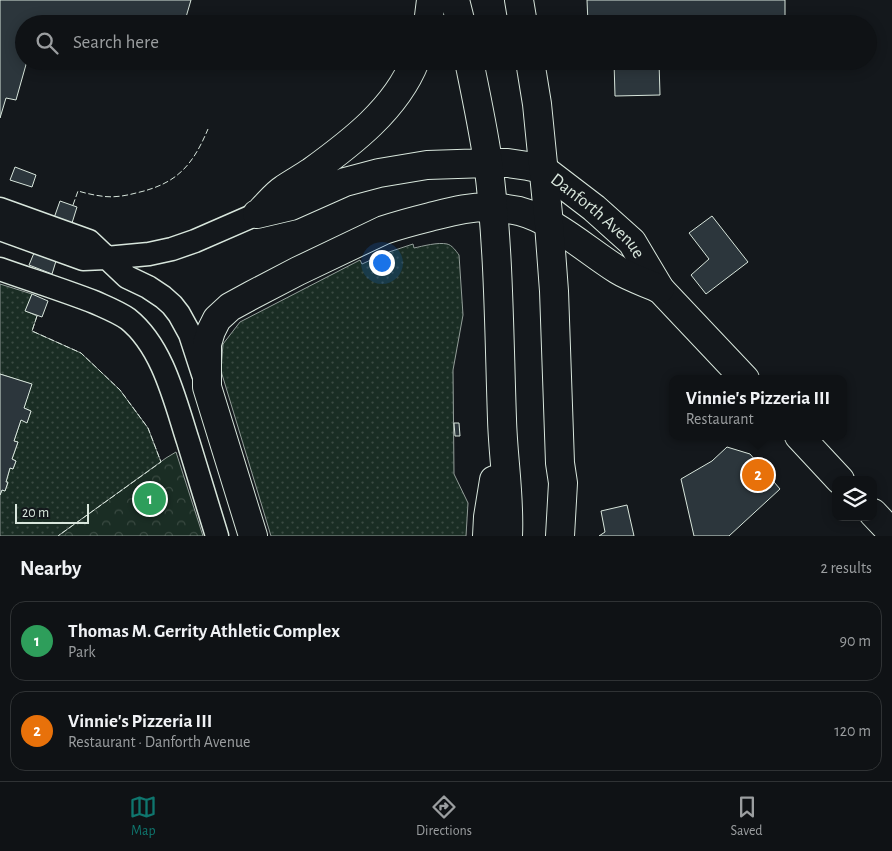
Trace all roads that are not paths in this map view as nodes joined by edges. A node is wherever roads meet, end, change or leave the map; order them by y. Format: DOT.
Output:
graph roads {
  1 [pos="431,0"];
  2 [pos="455,0"];
  3 [pos="519,0"];
  4 [pos="429,15"];
  5 [pos="458,15"];
  6 [pos="522,15"];
  7 [pos="411,70"];
  8 [pos="471,70"];
  9 [pos="531,70"];
  10 [pos="488,163"];
  11 [pos="542,169"];
  12 [pos="492,208"];
  13 [pos="0,209"];
  14 [pos="257,214"];
  15 [pos="549,224"];
  16 [pos="0,229"];
  17 [pos="28,239"];
  18 [pos="106,258"];
  19 [pos="8,272"];
  20 [pos="660,289"];
  21 [pos="741,375"];
  22 [pos="207,387"];
  23 [pos="502,429"];
  24 [pos="803,440"];
  25 [pos="836,476"];
  26 [pos="877,518"];
  27 [pos="892,533"];
  28 [pos="217,536"];
  29 [pos="253,536"];
  30 [pos="487,536"];
  31 [pos="508,536"];
  32 [pos="560,536"];
  1 -- 4 [label="main road"];
  2 -- 5 [label="main road"];
  3 -- 6 [label="main road"];
  7 -- 14 [label="main road"];
  8 -- 10 [label="main road"];
  9 -- 11 [label="main road"];
  10 -- 11 [label="main road, Danforth Avenue"];
  10 -- 12 [label="main road"];
  10 -- 14 [label="main road, Danforth Avenue"];
  11 -- 15 [label="main road"];
  11 -- 20 [label="main road, Danforth Avenue"];
  12 -- 15 [label="main road, Danforth Avenue"];
  12 -- 22 [label="main road, Danforth Avenue"];
  12 -- 23 [label="main road"];
  13 -- 18 [label="street"];
  14 -- 18 [label="street"];
  15 -- 20 [label="main road, Danforth Avenue"];
  15 -- 32 [label="main road"];
  16 -- 17 [label="street"];
  17 -- 18 [label="street"];
  17 -- 19 [label="street"];
  18 -- 22 [label="street"];
  19 -- 28 [label="street"];
  20 -- 21 [label="main road, Danforth Avenue"];
  22 -- 29 [label="main road, Danforth Avenue"];
  23 -- 30 [label="main road"];
  23 -- 31 [label="main road"];
  24 -- 25 [label="main road"];
  26 -- 27 [label="main road"];
}
